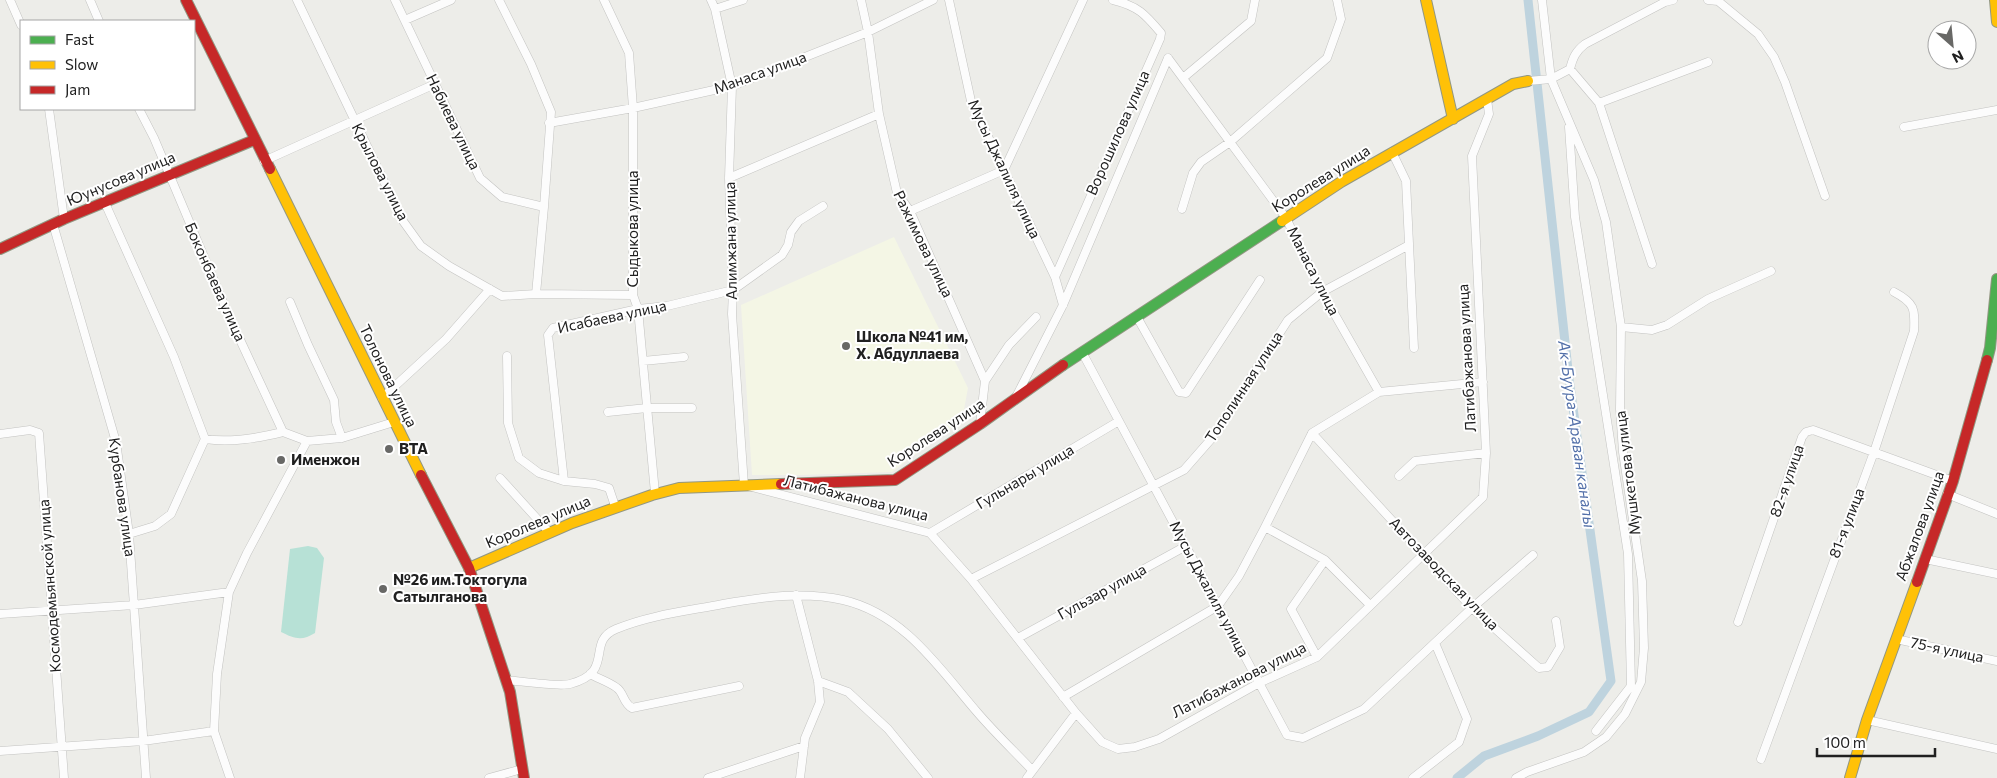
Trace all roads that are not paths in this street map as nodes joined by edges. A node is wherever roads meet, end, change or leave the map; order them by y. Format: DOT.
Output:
graph roads {
  1 [pos="10,0"];
  2 [pos="90,0"];
  3 [pos="186,0"];
  4 [pos="297,0"];
  5 [pos="396,0"];
  6 [pos="451,0"];
  7 [pos="499,0"];
  8 [pos="604,0"];
  9 [pos="711,0"];
  10 [pos="743,0"];
  11 [pos="861,0"];
  12 [pos="933,0"];
  13 [pos="949,0"];
  14 [pos="1083,0"];
  15 [pos="1113,0"];
  16 [pos="1255,0"];
  17 [pos="1337,0"];
  18 [pos="1426,0"];
  19 [pos="1542,0"];
  20 [pos="1673,0"];
  21 [pos="1708,0"];
  22 [pos="1995,0"];
  23 [pos="1127,1"];
  24 [pos="1719,1"];
  25 [pos="715,9"];
  26 [pos="99,20"];
  27 [pos="405,20"];
  28 [pos="1997,22"];
  29 [pos="20,24"];
  30 [pos="868,32"];
  31 [pos="1168,58"];
  32 [pos="1708,62"];
  33 [pos="1570,68"];
  34 [pos="1183,78"];
  35 [pos="1548,79"];
  36 [pos="1528,81"];
  37 [pos="434,84"];
  38 [pos="732,86"];
  39 [pos="1487,99"];
  40 [pos="1598,103"];
  41 [pos="633,108"];
  42 [pos="49,110"];
  43 [pos="139,110"];
  44 [pos="1997,110"];
  45 [pos="879,114"];
  46 [pos="1453,118"];
  47 [pos="354,120"];
  48 [pos="1569,120"];
  49 [pos="549,123"];
  50 [pos="1904,127"];
  51 [pos="254,140"];
  52 [pos="1230,142"];
  53 [pos="1392,152"];
  54 [pos="264,161"];
  55 [pos="1004,170"];
  56 [pos="169,176"];
  57 [pos="729,178"];
  58 [pos="1825,196"];
  59 [pos="105,203"];
  60 [pos="823,206"];
  61 [pos="544,208"];
  62 [pos="1182,209"];
  63 [pos="910,211"];
  64 [pos="1286,218"];
  65 [pos="64,219"];
  66 [pos="53,224"];
  67 [pos="1409,244"];
  68 [pos="0,248"];
  69 [pos="1652,264"];
  70 [pos="1771,271"];
  71 [pos="1055,277"];
  72 [pos="1997,278"];
  73 [pos="1260,280"];
  74 [pos="490,289"];
  75 [pos="734,290"];
  76 [pos="1322,292"];
  77 [pos="1894,292"];
  78 [pos="536,294"];
  79 [pos="633,295"];
  80 [pos="290,302"];
  81 [pos="1063,304"];
  82 [pos="638,309"];
  83 [pos="1036,317"];
  84 [pos="1137,317"];
  85 [pos="1621,328"];
  86 [pos="1414,348"];
  87 [pos="1082,352"];
  88 [pos="506,356"];
  89 [pos="684,357"];
  90 [pos="643,361"];
  91 [pos="985,381"];
  92 [pos="1483,382"];
  93 [pos="1379,392"];
  94 [pos="1016,397"];
  95 [pos="382,398"];
  96 [pos="647,408"];
  97 [pos="692,408"];
  98 [pos="608,412"];
  99 [pos="1119,421"];
  100 [pos="394,422"];
  101 [pos="980,424"];
  102 [pos="284,432"];
  103 [pos="1312,433"];
  104 [pos="0,434"];
  105 [pos="342,438"];
  106 [pos="205,439"];
  107 [pos="306,441"];
  108 [pos="1874,452"];
  109 [pos="1486,453"];
  110 [pos="1399,476"];
  111 [pos="500,478"];
  112 [pos="564,481"];
  113 [pos="1953,481"];
  114 [pos="744,485"];
  115 [pos="1153,485"];
  116 [pos="655,493"];
  117 [pos="1948,494"];
  118 [pos="615,506"];
  119 [pos="1997,514"];
  120 [pos="1265,527"];
  121 [pos="550,533"];
  122 [pos="930,533"];
  123 [pos="129,534"];
  124 [pos="1186,546"];
  125 [pos="1424,555"];
  126 [pos="1533,555"];
  127 [pos="1925,559"];
  128 [pos="1325,560"];
  129 [pos="469,568"];
  130 [pos="1997,574"];
  131 [pos="971,579"];
  132 [pos="229,592"];
  133 [pos="796,595"];
  134 [pos="134,605"];
  135 [pos="1370,605"];
  136 [pos="1218,606"];
  137 [pos="1472,608"];
  138 [pos="52,611"];
  139 [pos="0,614"];
  140 [pos="1556,622"];
  141 [pos="1738,622"];
  142 [pos="1018,638"];
  143 [pos="1896,639"];
  144 [pos="1435,643"];
  145 [pos="1317,657"];
  146 [pos="1997,662"];
  147 [pos="590,674"];
  148 [pos="506,680"];
  149 [pos="818,681"];
  150 [pos="1259,683"];
  151 [pos="739,686"];
  152 [pos="1063,698"];
  153 [pos="1076,713"];
  154 [pos="1867,720"];
  155 [pos="214,731"];
  156 [pos="1596,731"];
  157 [pos="142,741"];
  158 [pos="63,746"];
  159 [pos="804,746"];
  160 [pos="1997,749"];
  161 [pos="0,751"];
  162 [pos="1761,759"];
  163 [pos="1032,770"];
  164 [pos="523,773"];
  165 [pos="64,778"];
  166 [pos="146,778"];
  167 [pos="230,778"];
  168 [pos="489,778"];
  169 [pos="708,778"];
  170 [pos="800,778"];
  171 [pos="928,778"];
  172 [pos="1027,778"];
  173 [pos="1413,778"];
  174 [pos="1516,778"];
  175 [pos="1850,778"];
  1 -- 29 [label="street"];
  2 -- 26 [label="street"];
  3 -- 51 [label="street, Толонова улица"];
  4 -- 47 [label="street, Крылова улица"];
  5 -- 27 [label="street, Набиева улица"];
  6 -- 27 [label="street"];
  7 -- 49 [label="street"];
  8 -- 41 [label="street, Сыдыкова улица"];
  9 -- 25 [label="street, Алимжана улица"];
  10 -- 25 [label="street"];
  11 -- 30 [label="street, Ражимова улица"];
  12 -- 30 [label="street, Манаса улица"];
  13 -- 55 [label="street, Мусы Джалиля улица"];
  14 -- 55 [label="street"];
  15 -- 23 [label="street"];
  16 -- 34 [label="street"];
  17 -- 52 [label="street"];
  18 -- 46 [label="street"];
  19 -- 35 [label="street, Мушкетова улица"];
  20 -- 33 [label="street"];
  21 -- 24 [label="street"];
  22 -- 28 [label="street"];
  23 -- 71 [label="street, Ворошилова улица"];
  24 -- 58 [label="street"];
  25 -- 38 [label="street, Алимжана улица"];
  27 -- 37 [label="street, Набиева улица"];
  30 -- 38 [label="street, Манаса улица"];
  30 -- 45 [label="street, Ражимова улица"];
  31 -- 34 [label="street, Манаса улица"];
  31 -- 81 [label="street, Ворошилова улица"];
  32 -- 40 [label="street"];
  33 -- 35 [label="street"];
  33 -- 40 [label="street"];
  34 -- 52 [label="street, Манаса улица"];
  35 -- 36 [label="street"];
  35 -- 48 [label="street, Мушкетова улица"];
  36 -- 39 [label="street, Королева улица"];
  37 -- 47 [label="street"];
  37 -- 61 [label="street, Набиева улица"];
  38 -- 41 [label="street, Манаса улица"];
  38 -- 57 [label="street, Алимжана улица"];
  39 -- 46 [label="street, Королева улица"];
  39 -- 92 [label="street, Латибажанова улица"];
  40 -- 69 [label="street"];
  41 -- 49 [label="street, Манаса улица"];
  41 -- 79 [label="street, Сыдыкова улица"];
  42 -- 65 [label="street"];
  43 -- 56 [label="street, Боконбаева улица"];
  44 -- 50 [label="street"];
  45 -- 57 [label="street"];
  45 -- 63 [label="street, Ражимова улица"];
  46 -- 53 [label="street, Королева улица"];
  47 -- 54 [label="street"];
  47 -- 74 [label="street, Крылова улица"];
  48 -- 85 [label="street, Мушкетова улица"];
  48 -- 156 [label="street"];
  49 -- 61 [label="street"];
  51 -- 54 [label="street, Толонова улица"];
  51 -- 56 [label="street, Юунусова улица"];
  52 -- 62 [label="street"];
  52 -- 64 [label="street, Манаса улица"];
  53 -- 64 [label="street, Королева улица"];
  53 -- 67 [label="street"];
  54 -- 95 [label="street, Толонова улица"];
  55 -- 63 [label="street"];
  55 -- 71 [label="street, Мусы Джалиля улица"];
  56 -- 59 [label="street, Юунусова улица"];
  56 -- 102 [label="street, Боконбаева улица"];
  57 -- 75 [label="street, Алимжана улица"];
  59 -- 65 [label="street, Юунусова улица"];
  59 -- 106 [label="street"];
  60 -- 75 [label="street"];
  61 -- 78 [label="street"];
  63 -- 91 [label="street, Ражимова улица"];
  64 -- 76 [label="street, Манаса улица"];
  64 -- 84 [label="street, Королева улица"];
  65 -- 66 [label="street, Юунусова улица"];
  66 -- 68 [label="street, Юунусова улица"];
  66 -- 123 [label="street, Курбанова улица"];
  67 -- 76 [label="street, Тополинная улица"];
  67 -- 86 [label="street"];
  70 -- 85 [label="street"];
  71 -- 81 [label="street, Мусы Джалиля улица"];
  72 -- 113 [label="street, Абжалова улица"];
  73 -- 84 [label="street"];
  74 -- 78 [label="street, Крылова улица"];
  74 -- 95 [label="street"];
  75 -- 82 [label="street, Исабаева улица"];
  75 -- 114 [label="street, Алимжана улица"];
  76 -- 93 [label="street, Манаса улица"];
  76 -- 115 [label="street, Тополинная улица"];
  77 -- 108 [label="street, 81-я улица"];
  78 -- 79 [label="street, Крылова улица"];
  79 -- 82 [label="street, Сыдыкова улица"];
  80 -- 105 [label="street"];
  81 -- 94 [label="street, Ворошилова улица"];
  82 -- 90 [label="street, Сыдыкова улица"];
  82 -- 112 [label="street, Исабаева улица"];
  83 -- 91 [label="street"];
  84 -- 87 [label="street, Королева улица"];
  85 -- 174 [label="street, Мушкетова улица"];
  87 -- 94 [label="street, Королева улица"];
  87 -- 99 [label="street, Мусы Джалиля улица"];
  88 -- 112 [label="street"];
  89 -- 90 [label="street"];
  90 -- 96 [label="street, Сыдыкова улица"];
  91 -- 101 [label="street"];
  92 -- 93 [label="street"];
  92 -- 109 [label="street, Латибажанова улица"];
  93 -- 103 [label="street"];
  94 -- 101 [label="street, Королева улица"];
  95 -- 100 [label="street, Толонова улица"];
  96 -- 97 [label="street"];
  96 -- 98 [label="street"];
  96 -- 116 [label="street, Сыдыкова улица"];
  99 -- 115 [label="street, Мусы Джалиля улица"];
  99 -- 122 [label="street, Гульнары улица"];
  100 -- 105 [label="street"];
  100 -- 129 [label="street, Толонова улица"];
  101 -- 114 [label="street, Королева улица"];
  102 -- 106 [label="street"];
  102 -- 107 [label="street"];
  103 -- 120 [label="street"];
  103 -- 125 [label="street, Автозаводская улица"];
  104 -- 138 [label="street, Космодемьянской улица"];
  105 -- 107 [label="street"];
  106 -- 123 [label="street"];
  107 -- 132 [label="street"];
  108 -- 113 [label="street, 82-я улица"];
  108 -- 141 [label="street, 82-я улица"];
  108 -- 162 [label="street, 81-я улица"];
  109 -- 110 [label="street"];
  109 -- 125 [label="street, Латибажанова улица"];
  111 -- 121 [label="street"];
  112 -- 118 [label="street"];
  113 -- 117 [label="street, Абжалова улица"];
  114 -- 116 [label="street, Королева улица"];
  114 -- 122 [label="street, Латибажанова улица"];
  115 -- 124 [label="street, Мусы Джалиля улица"];
  115 -- 131 [label="street, Тополинная улица"];
  116 -- 118 [label="street, Королева улица"];
  117 -- 119 [label="street"];
  117 -- 127 [label="street, Абжалова улица"];
  118 -- 121 [label="street, Королева улица"];
  120 -- 128 [label="street"];
  120 -- 136 [label="street"];
  121 -- 129 [label="street, Королева улица"];
  122 -- 131 [label="street, Латибажанова улица"];
  123 -- 134 [label="street, Курбанова улица"];
  124 -- 136 [label="street, Мусы Джалиля улица"];
  124 -- 142 [label="street, Гульзар улица"];
  125 -- 135 [label="street, Латибажанова улица"];
  125 -- 137 [label="street, Автозаводская улица"];
  126 -- 137 [label="street, Мусы Джалиля улица"];
  127 -- 130 [label="street"];
  127 -- 143 [label="street, Абжалова улица"];
  128 -- 135 [label="street"];
  128 -- 145 [label="street"];
  129 -- 148 [label="street, Толонова улица"];
  131 -- 142 [label="street, Латибажанова улица"];
  132 -- 134 [label="street"];
  132 -- 155 [label="street"];
  133 -- 147 [label="street"];
  133 -- 149 [label="street"];
  133 -- 163 [label="street"];
  134 -- 138 [label="street"];
  134 -- 157 [label="street, Курбанова улица"];
  135 -- 145 [label="street, Латибажанова улица"];
  136 -- 150 [label="street, Мусы Джалиля улица"];
  136 -- 152 [label="street"];
  137 -- 140 [label="street, Автозаводская улица"];
  137 -- 144 [label="street, Мусы Джалиля улица"];
  138 -- 139 [label="street"];
  138 -- 158 [label="street, Космодемьянской улица"];
  142 -- 152 [label="street, Латибажанова улица"];
  143 -- 146 [label="street, 75-я улица"];
  143 -- 154 [label="street, Абжалова улица"];
  144 -- 150 [label="street, Мусы Джалиля улица"];
  144 -- 173 [label="street"];
  145 -- 150 [label="street, Латибажанова улица"];
  147 -- 148 [label="street"];
  147 -- 151 [label="street"];
  148 -- 164 [label="street, Толонова улица"];
  149 -- 159 [label="street"];
  149 -- 171 [label="street"];
  150 -- 153 [label="street, Латибажанова улица"];
  152 -- 153 [label="street, Латибажанова улица"];
  153 -- 163 [label="street"];
  154 -- 160 [label="street"];
  154 -- 175 [label="street, Абжалова улица"];
  155 -- 157 [label="street"];
  155 -- 167 [label="street"];
  157 -- 158 [label="street"];
  157 -- 166 [label="street, Курбанова улица"];
  158 -- 161 [label="street"];
  158 -- 165 [label="street, Космодемьянской улица"];
  159 -- 169 [label="street"];
  159 -- 170 [label="street"];
  163 -- 172 [label="street"];
  164 -- 168 [label="street"];
}
